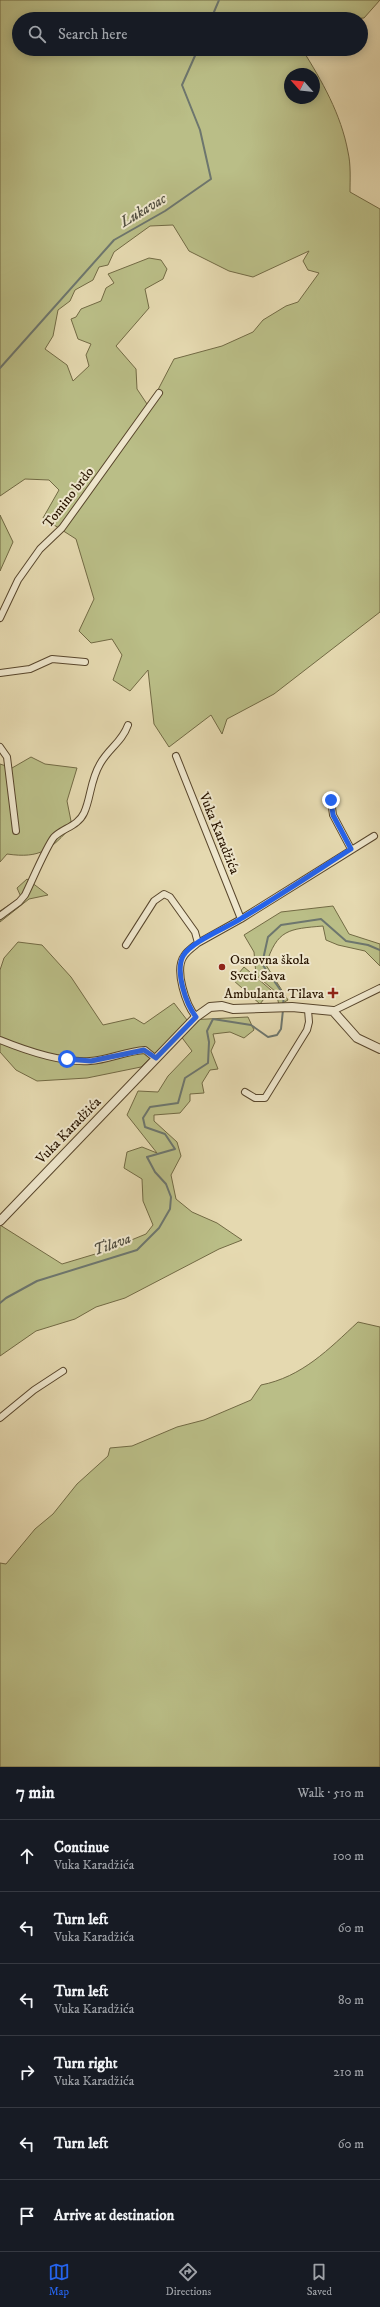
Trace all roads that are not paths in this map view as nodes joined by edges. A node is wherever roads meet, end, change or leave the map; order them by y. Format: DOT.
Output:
graph roads {
  1 [pos="159,393"];
  2 [pos="0,618"];
  3 [pos="86,662"];
  4 [pos="0,673"];
  5 [pos="128,725"];
  6 [pos="0,748"];
  7 [pos="176,756"];
  8 [pos="331,800"];
  9 [pos="16,831"];
  10 [pos="374,836"];
  11 [pos="351,849"];
  12 [pos="0,916"];
  13 [pos="241,919"];
  14 [pos="198,943"];
  15 [pos="126,945"];
  16 [pos="380,988"];
  17 [pos="308,1010"];
  18 [pos="333,1011"];
  19 [pos="196,1017"];
  20 [pos="0,1040"];
  21 [pos="380,1049"];
  22 [pos="156,1058"];
  23 [pos="244,1092"];
  24 [pos="0,1221"];
  25 [pos="63,1371"];
  26 [pos="0,1418"];
  1 -- 2 [label="street, Tomino brdo"];
  3 -- 4 [label="street"];
  5 -- 12 [label="street"];
  6 -- 9 [label="street"];
  7 -- 13 [label="street, Vuka Karadžića"];
  8 -- 11 [label="street"];
  10 -- 11 [label="street"];
  11 -- 13 [label="street"];
  13 -- 14 [label="street"];
  14 -- 15 [label="street"];
  14 -- 19 [label="street"];
  16 -- 18 [label="street, Vuka Karadžića"];
  17 -- 18 [label="street, Vuka Karadžića"];
  17 -- 19 [label="street, Vuka Karadžića"];
  17 -- 23 [label="street"];
  18 -- 21 [label="street"];
  19 -- 22 [label="street, Vuka Karadžića"];
  20 -- 22 [label="street"];
  22 -- 24 [label="street, Vuka Karadžića"];
  25 -- 26 [label="street"];
}
